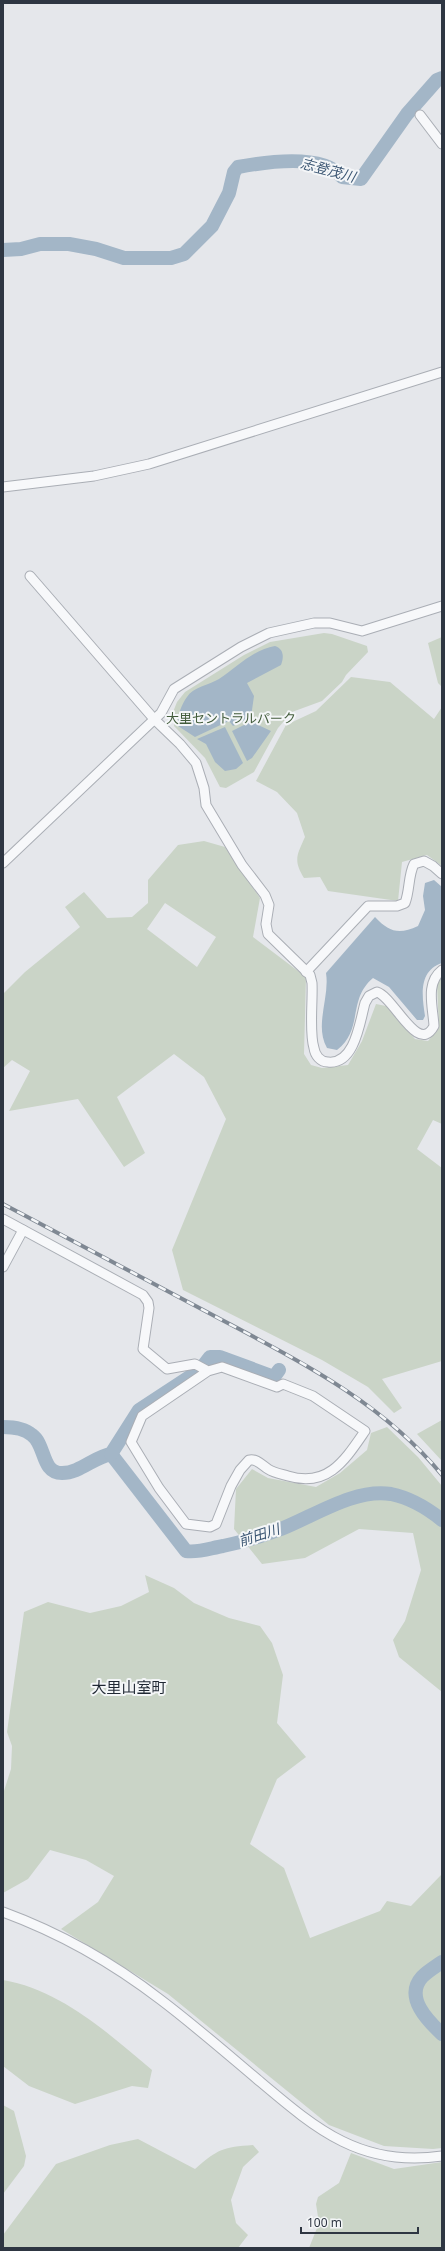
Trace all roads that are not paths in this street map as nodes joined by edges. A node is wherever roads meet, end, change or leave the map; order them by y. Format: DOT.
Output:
graph roads {
  1 [pos="420,115"];
  2 [pos="442,144"];
  3 [pos="442,372"];
  4 [pos="3,487"];
  5 [pos="30,576"];
  6 [pos="442,606"];
  7 [pos="154,719"];
  8 [pos="3,863"];
  9 [pos="442,874"];
  10 [pos="442,970"];
  11 [pos="306,972"];
  12 [pos="3,1218"];
  13 [pos="23,1230"];
  14 [pos="3,1266"];
  15 [pos="204,1368"];
  16 [pos="3,1912"];
  17 [pos="442,2156"];
  1 -- 2 [label="street"];
  3 -- 4 [label="street"];
  5 -- 7 [label="street"];
  6 -- 7 [label="street"];
  7 -- 8 [label="street"];
  7 -- 11 [label="street"];
  9 -- 11 [label="street"];
  10 -- 11 [label="street"];
  12 -- 13 [label="street"];
  13 -- 14 [label="street"];
  13 -- 15 [label="street"];
  15 -- 15 [label="street"];
  16 -- 17 [label="street"];
}
